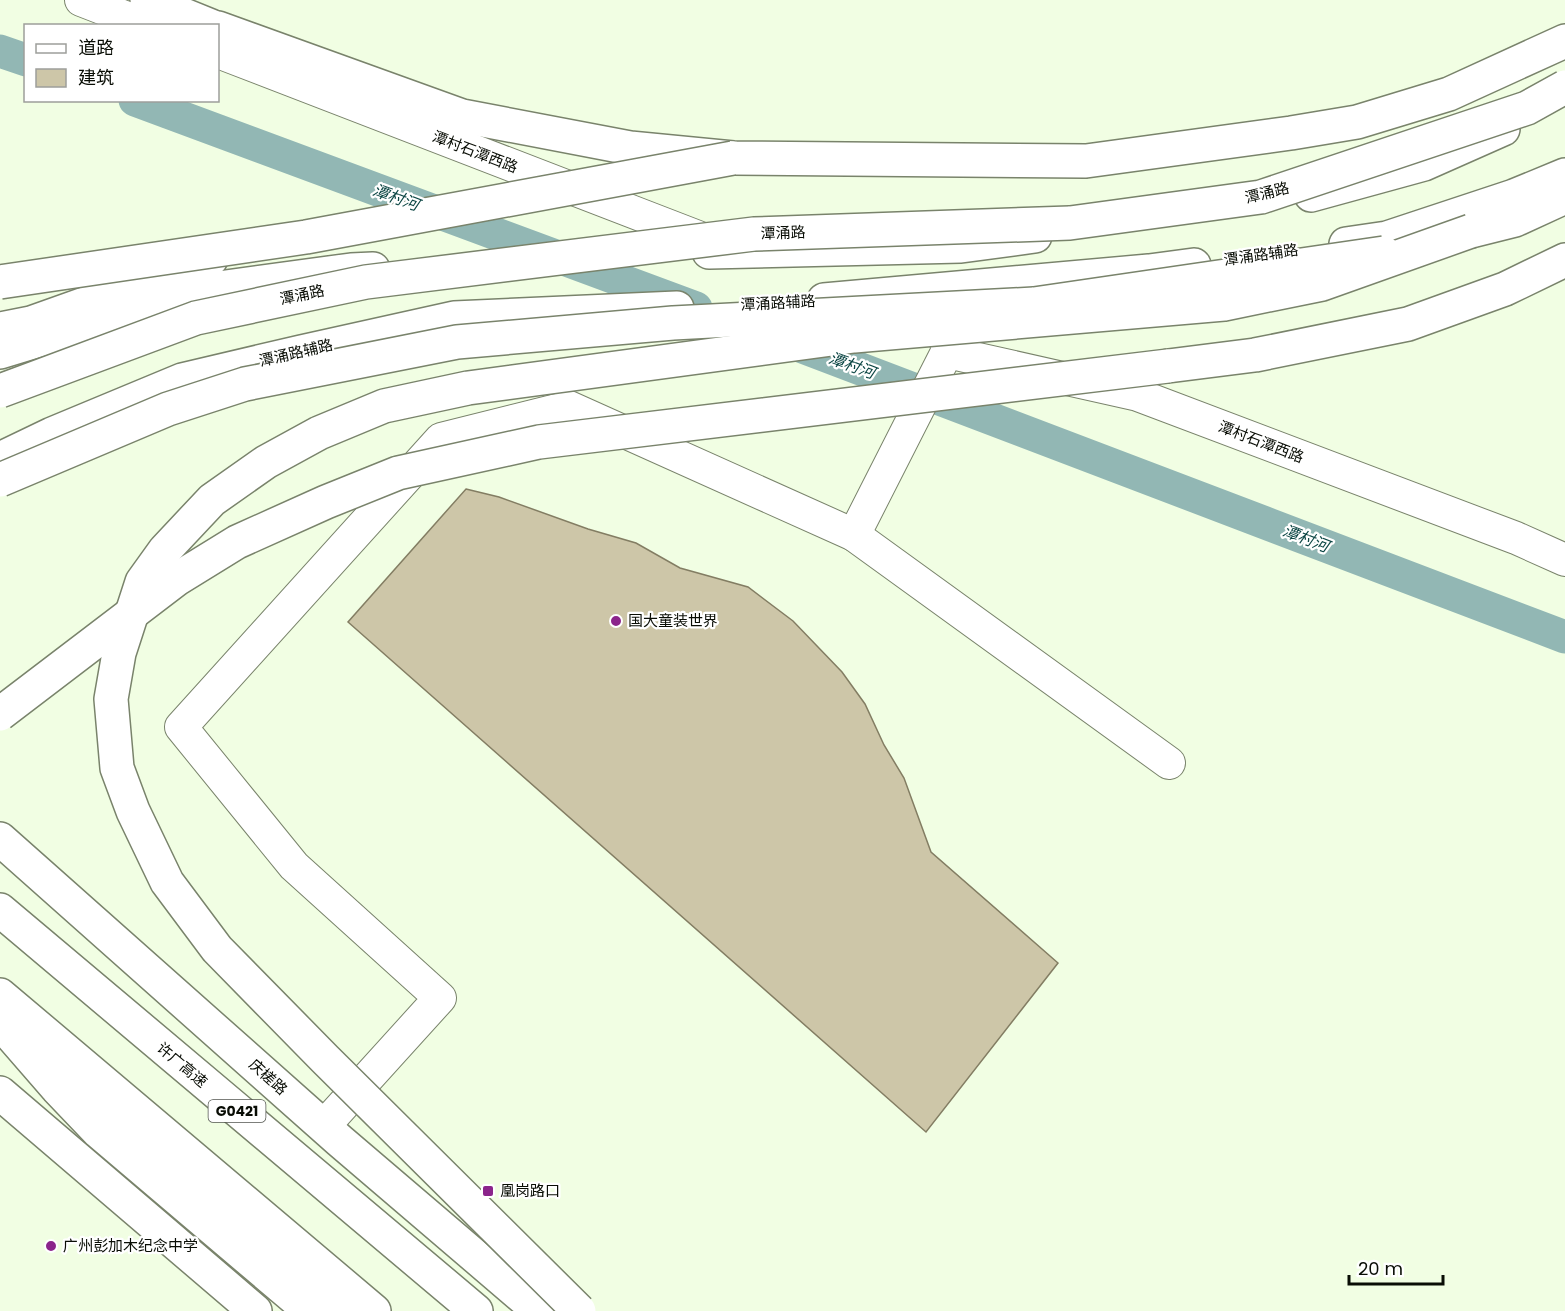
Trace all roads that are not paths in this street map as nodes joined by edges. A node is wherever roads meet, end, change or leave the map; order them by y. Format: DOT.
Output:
graph roads {
  1 [pos="81,0"];
  2 [pos="147,0"];
  3 [pos="143,24"];
  4 [pos="206,24"];
  5 [pos="219,28"];
  6 [pos="1565,41"];
  7 [pos="219,52"];
  8 [pos="1565,87"];
  9 [pos="1565,101"];
  10 [pos="734,158"];
  11 [pos="1565,175"];
  12 [pos="1565,197"];
  13 [pos="1472,231"];
  14 [pos="250,245"];
  15 [pos="734,251"];
  16 [pos="1565,260"];
  17 [pos="0,282"];
  18 [pos="945,290"];
  19 [pos="0,329"];
  20 [pos="0,352"];
  21 [pos="947,352"];
  22 [pos="0,391"];
  23 [pos="0,459"];
  24 [pos="0,480"];
  25 [pos="854,536"];
  26 [pos="1565,560"];
  27 [pos="0,714"];
  28 [pos="1169,763"];
  29 [pos="0,839"];
  30 [pos="0,910"];
  31 [pos="1,1011"];
  32 [pos="0,1093"];
  33 [pos="324,1126"];
  34 [pos="255,1311"];
  35 [pos="310,1311"];
  36 [pos="340,1311"];
  37 [pos="374,1311"];
  38 [pos="476,1311"];
  39 [pos="539,1311"];
  40 [pos="579,1311"];
  1 -- 3 [label="street"];
  2 -- 4 [label="main road"];
  5 -- 10 [label="main road, bridge"];
  6 -- 10 [label="main road"];
  7 -- 15 [label="street, 潭村石潭西路"];
  8 -- 22 [label="main road, 潭涌路, bridge"];
  9 -- 15 [label="main road"];
  10 -- 14 [label="main road, bridge"];
  11 -- 18 [label="main road, 潭涌路辅路"];
  12 -- 13 [label="main road"];
  13 -- 24 [label="main road, bridge"];
  13 -- 40 [label="main road, bridge"];
  14 -- 17 [label="main road, bridge"];
  14 -- 19 [label="main road, bridge"];
  15 -- 20 [label="main road"];
  16 -- 27 [label="main road, bridge"];
  18 -- 21 [label="street"];
  18 -- 23 [label="main road, 潭涌路辅路"];
  21 -- 25 [label="street"];
  21 -- 26 [label="street, 潭村石潭西路"];
  25 -- 28 [label="street"];
  25 -- 33 [label="street"];
  29 -- 33 [label="main road, 庆槎路"];
  30 -- 38 [label="main road, 许广高速 / G0421"];
  31 -- 35 [label="main road"];
  31 -- 36 [label="main road"];
  31 -- 37 [label="main road"];
  32 -- 34 [label="main road"];
  33 -- 39 [label="main road, 庆槎路"];
}
